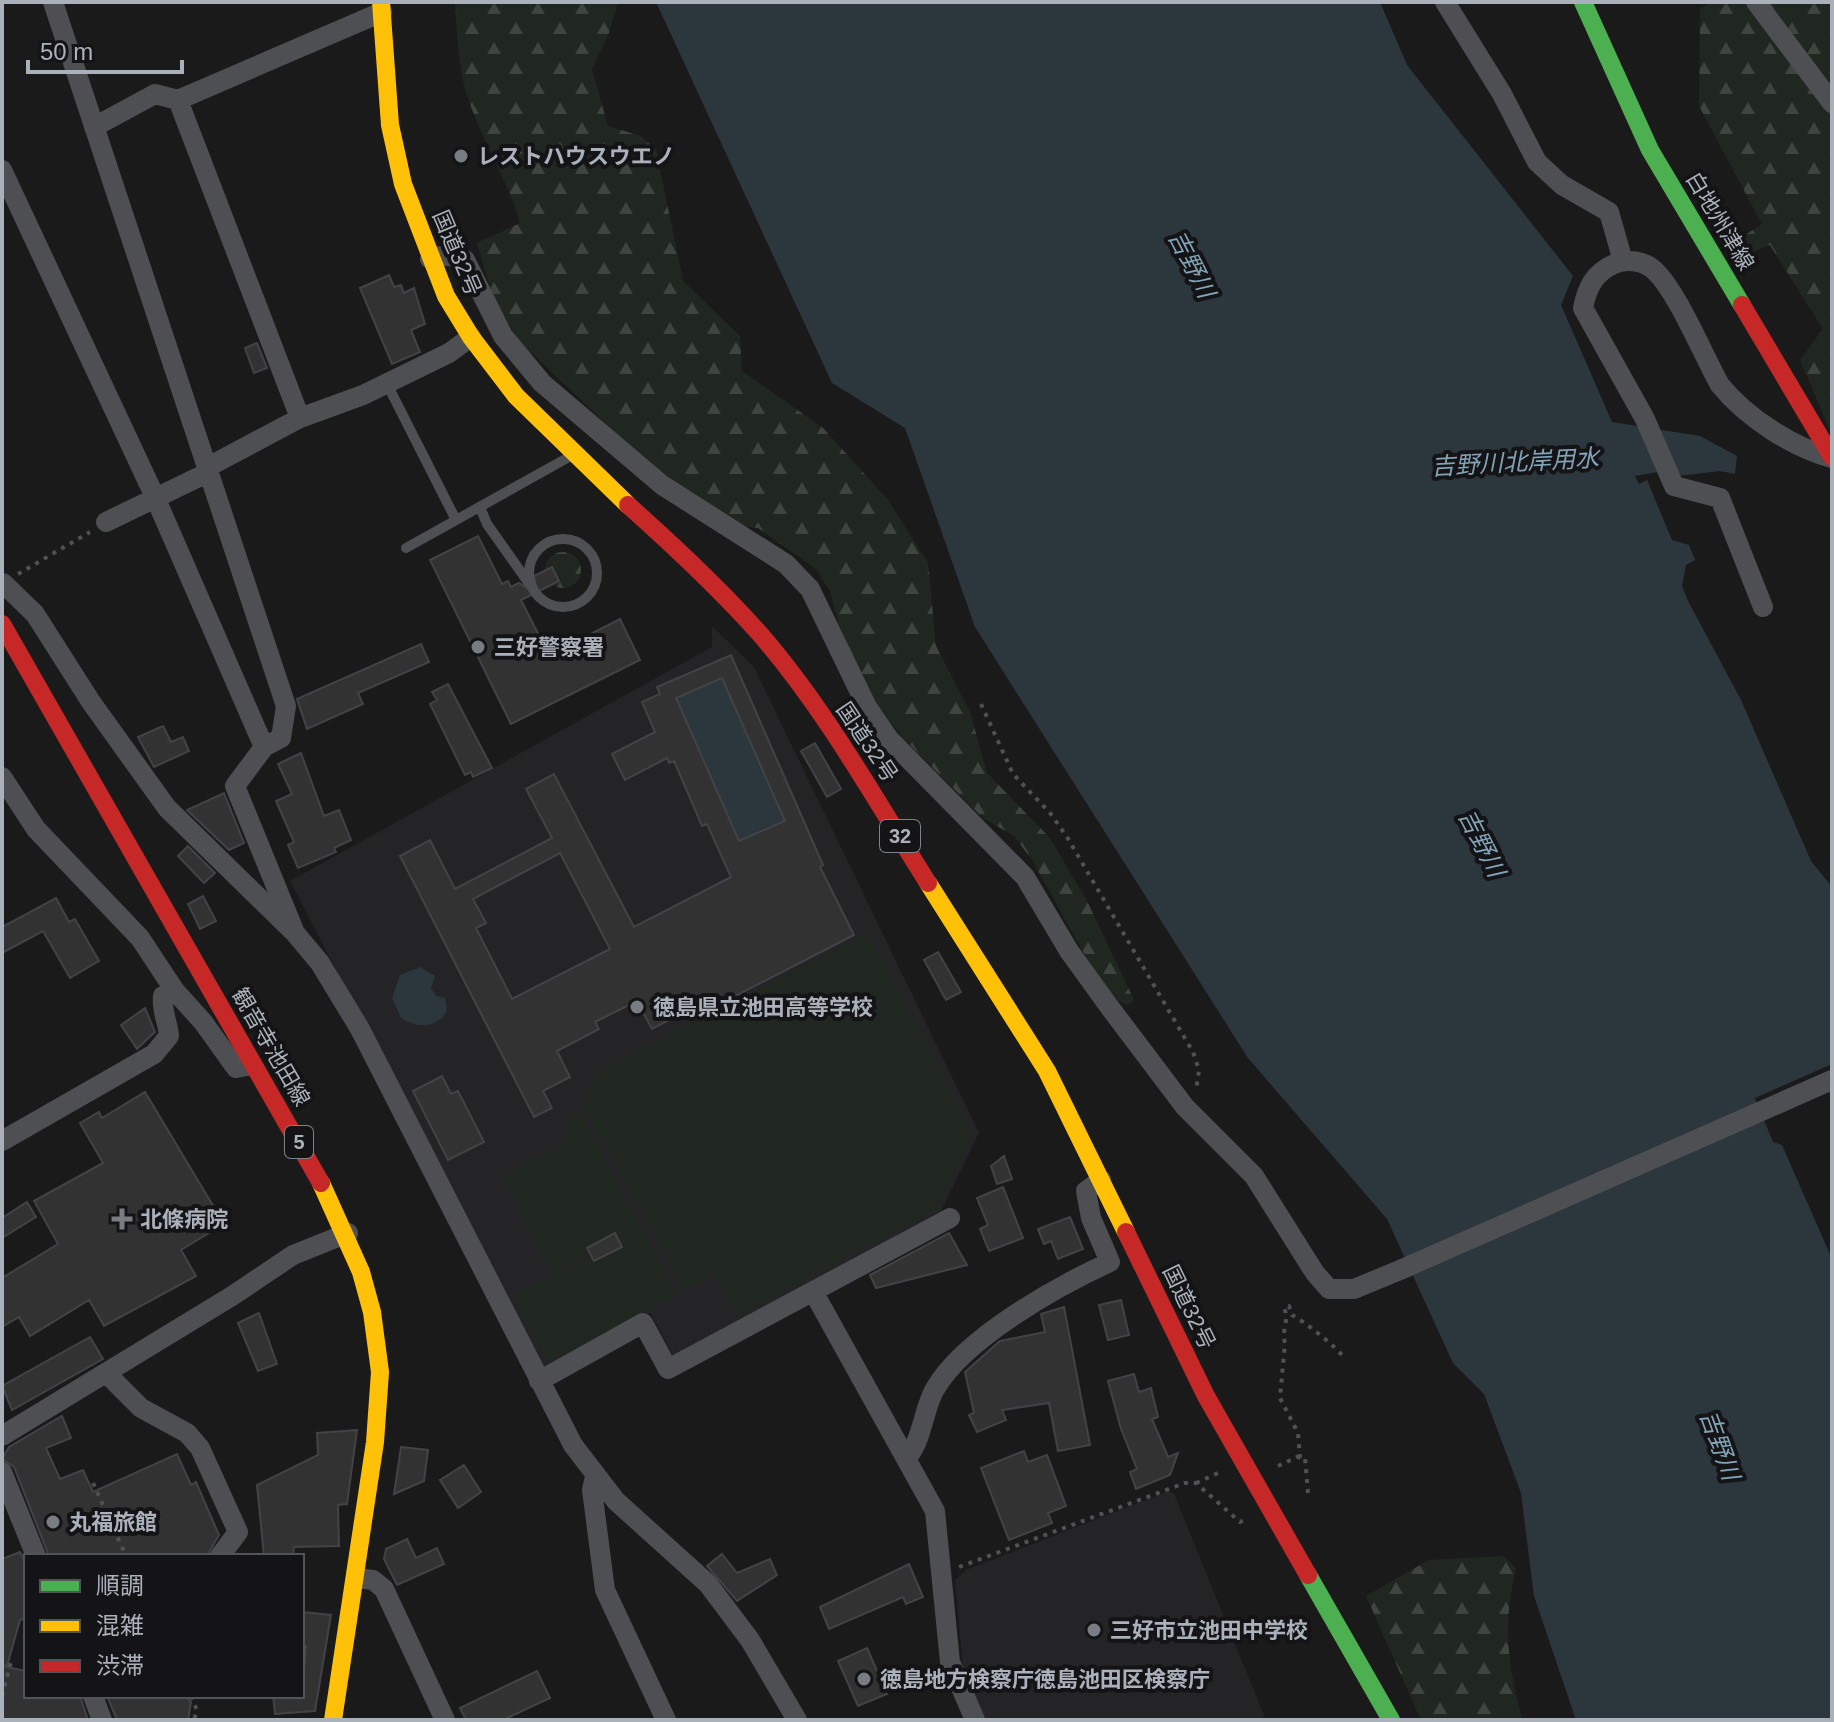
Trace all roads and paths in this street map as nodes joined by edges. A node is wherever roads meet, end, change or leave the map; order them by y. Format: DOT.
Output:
graph roads {
  1 [pos="53,2"];
  2 [pos="1445,2"];
  3 [pos="1583,2"];
  4 [pos="1756,2"];
  5 [pos="382,7"];
  6 [pos="178,100"];
  7 [pos="1832,103"];
  8 [pos="94,127"];
  9 [pos="2,170"];
  10 [pos="430,259"];
  11 [pos="1623,261"];
  12 [pos="471,337"];
  13 [pos="387,384"];
  14 [pos="300,418"];
  15 [pos="574,454"];
  16 [pos="1832,457"];
  17 [pos="207,471"];
  18 [pos="155,497"];
  19 [pos="480,507"];
  20 [pos="456,520"];
  21 [pos="106,522"];
  22 [pos="406,548"];
  23 [pos="529,582"];
  24 [pos="3,583"];
  25 [pos="1763,607"];
  26 [pos="2,624"];
  27 [pos="981,704"];
  28 [pos="264,747"];
  29 [pos="2,777"];
  30 [pos="295,933"];
  31 [pos="175,991"];
  32 [pos="252,1065"];
  33 [pos="1832,1080"];
  34 [pos="1185,1107"];
  35 [pos="2,1141"];
  36 [pos="1101,1180"];
  37 [pos="950,1218"];
  38 [pos="348,1233"];
  39 [pos="814,1293"];
  40 [pos="1345,1359"];
  41 [pos="106,1373"];
  42 [pos="539,1381"];
  43 [pos="2,1436"];
  44 [pos="1300,1456"];
  45 [pos="907,1457"];
  46 [pos="1272,1469"];
  47 [pos="2,1472"];
  48 [pos="1221,1472"];
  49 [pos="595,1477"];
  50 [pos="93,1483"];
  51 [pos="1196,1483"];
  52 [pos="1308,1493"];
  53 [pos="1249,1518"];
  54 [pos="35,1554"];
  55 [pos="125,1554"];
  56 [pos="222,1554"];
  57 [pos="942,1574"];
  58 [pos="357,1578"];
  59 [pos="11,1662"];
  60 [pos="2,1696"];
  61 [pos="94,1698"];
  62 [pos="192,1698"];
  63 [pos="102,1720"];
  64 [pos="194,1720"];
  65 [pos="333,1720"];
  66 [pos="445,1720"];
  67 [pos="666,1720"];
  68 [pos="797,1720"];
  69 [pos="975,1720"];
  70 [pos="1391,1720"];
  1 -- 8 [label="street"];
  2 -- 11 [label="street"];
  3 -- 16 [label="main road, 白地州津線"];
  4 -- 7 [label="street"];
  5 -- 6 [label="street"];
  5 -- 10 [label="main road, 国道32号 / 32"];
  6 -- 8 [label="street"];
  6 -- 14 [label="street"];
  8 -- 17 [label="street"];
  9 -- 18 [label="street"];
  10 -- 12 [label="main road, 国道32号 / 32"];
  10 -- 34 [label="street"];
  11 -- 16 [label="street"];
  11 -- 25 [label="street"];
  12 -- 13 [label="street"];
  12 -- 15 [label="main road, 国道32号 / 32"];
  13 -- 14 [label="street"];
  13 -- 20 [label="lane"];
  14 -- 17 [label="street"];
  15 -- 19 [label="lane"];
  15 -- 36 [label="main road, 国道32号 / 32"];
  17 -- 18 [label="street"];
  17 -- 28 [label="street"];
  18 -- 21 [label="street"];
  18 -- 28 [label="street"];
  19 -- 20 [label="lane"];
  19 -- 23 [label="lane"];
  20 -- 22 [label="lane"];
  21 -- 24 [label="path"];
  23 -- 23 [label="lane"];
  24 -- 30 [label="street"];
  26 -- 32 [label="main road, 観音寺池田線 / 5"];
  27 -- 34 [label="path"];
  28 -- 30 [label="street"];
  29 -- 31 [label="street"];
  30 -- 42 [label="street"];
  31 -- 32 [label="street"];
  31 -- 35 [label="street"];
  32 -- 38 [label="main road, 観音寺池田線 / 5"];
  33 -- 34 [label="street"];
  36 -- 45 [label="street"];
  36 -- 70 [label="main road, 国道32号 / 32"];
  37 -- 39 [label="street"];
  38 -- 41 [label="street"];
  38 -- 58 [label="main road, 観音寺池田線 / 5"];
  39 -- 42 [label="street"];
  39 -- 45 [label="street"];
  40 -- 44 [label="path"];
  41 -- 43 [label="street"];
  41 -- 56 [label="street"];
  42 -- 49 [label="street"];
  44 -- 46 [label="path"];
  44 -- 52 [label="path"];
  45 -- 57 [label="street"];
  47 -- 54 [label="street"];
  48 -- 51 [label="path"];
  49 -- 67 [label="street"];
  49 -- 68 [label="street"];
  50 -- 55 [label="path"];
  51 -- 53 [label="path"];
  51 -- 57 [label="path"];
  57 -- 69 [label="street"];
  58 -- 65 [label="main road, 観音寺池田線 / 5"];
  58 -- 66 [label="street"];
  59 -- 60 [label="path"];
  61 -- 63 [label="street"];
  62 -- 64 [label="path"];
}
